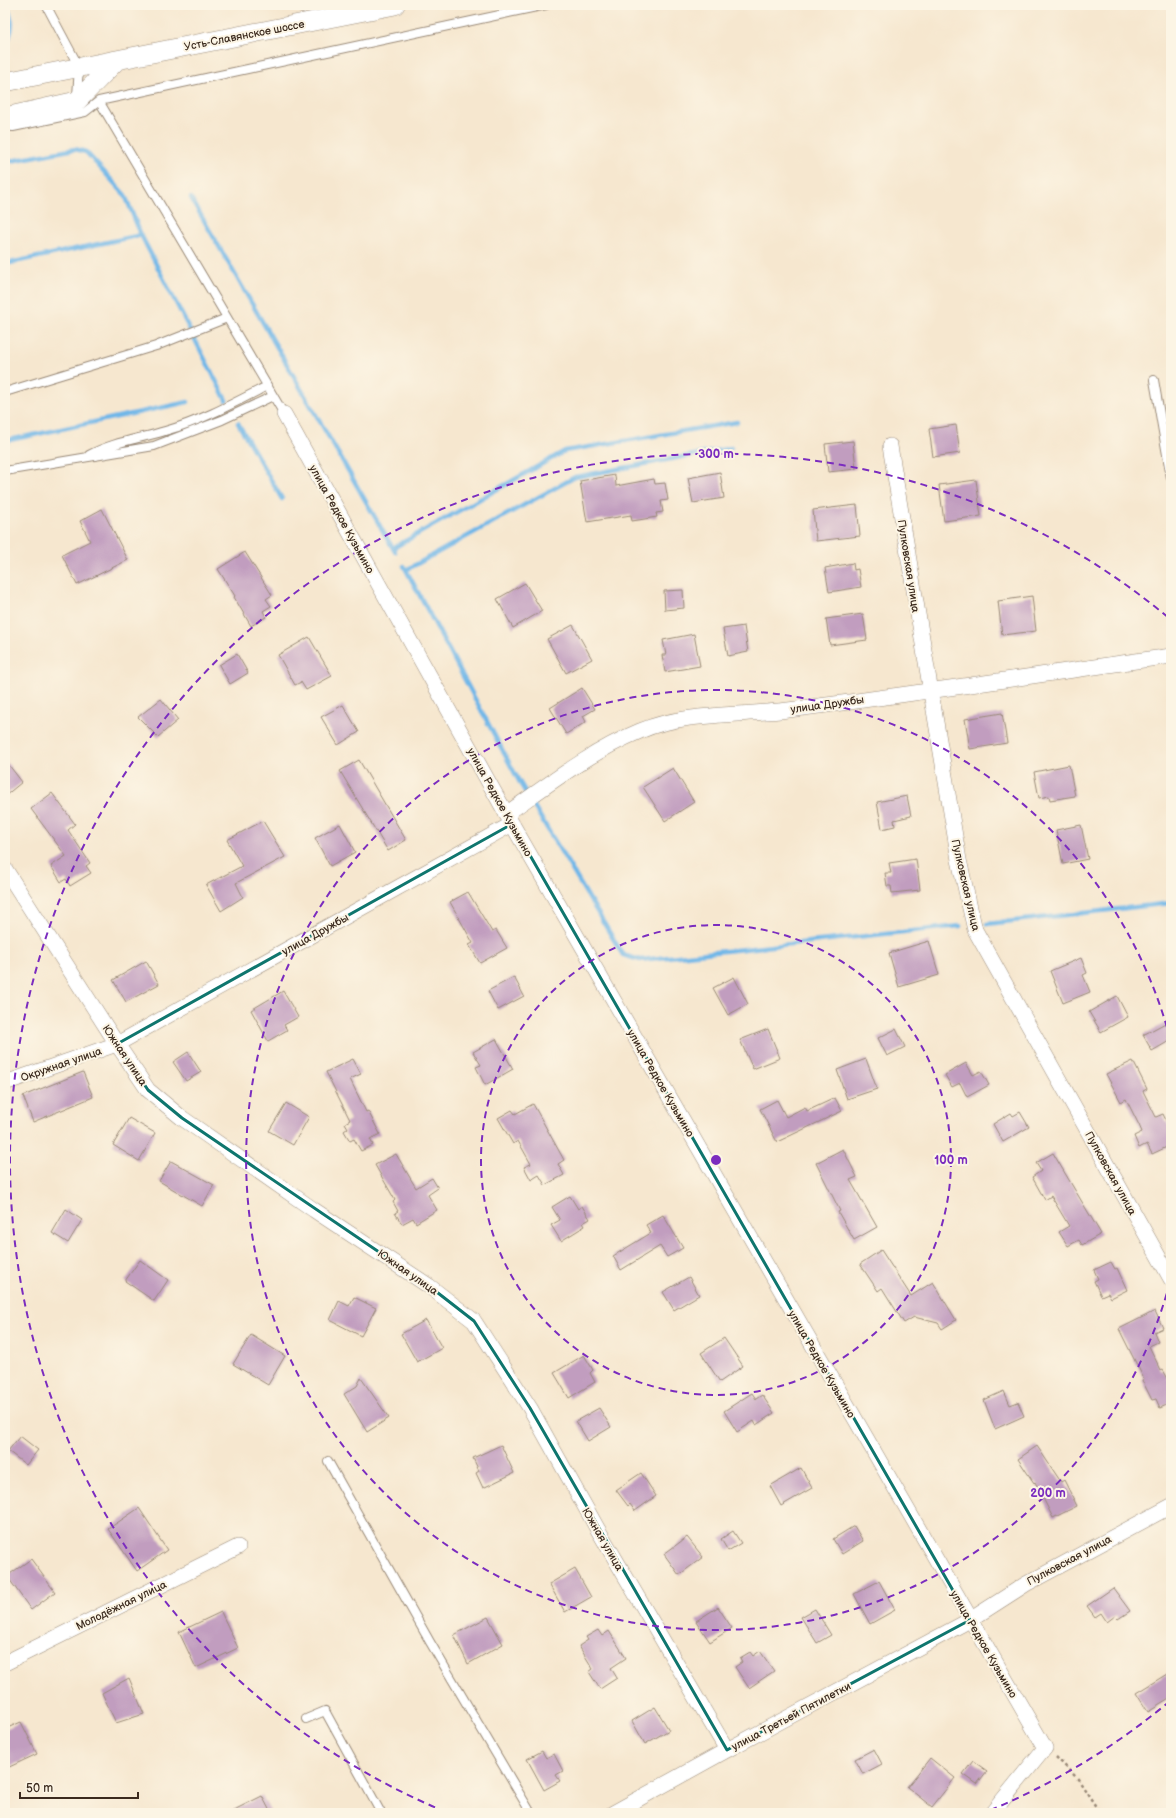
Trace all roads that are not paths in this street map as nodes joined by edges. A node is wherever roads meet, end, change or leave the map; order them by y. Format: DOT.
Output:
graph roads {
  1 [pos="46,5"];
  2 [pos="395,5"];
  3 [pos="546,5"];
  4 [pos="117,60"];
  5 [pos="79,67"];
  6 [pos="5,82"];
  7 [pos="77,101"];
  8 [pos="99,101"];
  9 [pos="5,117"];
  10 [pos="5,126"];
  11 [pos="227,318"];
  12 [pos="1154,380"];
  13 [pos="267,386"];
  14 [pos="5,392"];
  15 [pos="273,396"];
  16 [pos="284,414"];
  17 [pos="890,446"];
  18 [pos="85,457"];
  19 [pos="5,471"];
  20 [pos="1171,478"];
  21 [pos="1171,656"];
  22 [pos="930,690"];
  23 [pos="509,819"];
  24 [pos="5,869"];
  25 [pos="117,1044"];
  26 [pos="5,1083"];
  27 [pos="1171,1279"];
  28 [pos="328,1461"];
  29 [pos="1171,1506"];
  30 [pos="238,1547"];
  31 [pos="970,1620"];
  32 [pos="5,1662"];
  33 [pos="306,1719"];
  34 [pos="727,1750"];
  35 [pos="381,1813"];
  36 [pos="531,1813"];
  37 [pos="613,1813"];
  38 [pos="992,1813"];
  1 -- 5 [label="lane"];
  2 -- 4 [label="street, Усть-Славянское шоссе"];
  3 -- 8 [label="lane"];
  4 -- 5 [label="street, Усть-Славянское шоссе"];
  4 -- 7 [label="street"];
  5 -- 6 [label="street, Усть-Славянское шоссе"];
  5 -- 7 [label="lane"];
  7 -- 9 [label="street"];
  8 -- 10 [label="lane"];
  8 -- 11 [label="lane"];
  11 -- 13 [label="lane"];
  11 -- 14 [label="lane"];
  12 -- 20 [label="lane"];
  13 -- 15 [label="lane"];
  13 -- 18 [label="lane"];
  15 -- 16 [label="lane"];
  15 -- 18 [label="lane"];
  16 -- 23 [label="street, улица Редкое Кузьмино"];
  17 -- 22 [label="street, Пулковская улица"];
  18 -- 19 [label="lane"];
  21 -- 22 [label="street, улица Дружбы"];
  22 -- 23 [label="street, улица Дружбы"];
  22 -- 27 [label="street, Пулковская улица"];
  23 -- 25 [label="street, улица Дружбы"];
  23 -- 31 [label="street, улица Редкое Кузьмино"];
  24 -- 25 [label="street, Южная улица"];
  25 -- 26 [label="street, Окружная улица"];
  25 -- 34 [label="street, Южная улица"];
  28 -- 36 [label="lane"];
  29 -- 31 [label="street, Пулковская улица"];
  30 -- 32 [label="street, Молодёжная улица"];
  31 -- 34 [label="street, улица Третьей Пятилетки"];
  31 -- 38 [label="street, улица Редкое Кузьмино"];
  33 -- 35 [label="lane"];
  34 -- 37 [label="street, улица Третьей Пятилетки"];
}
